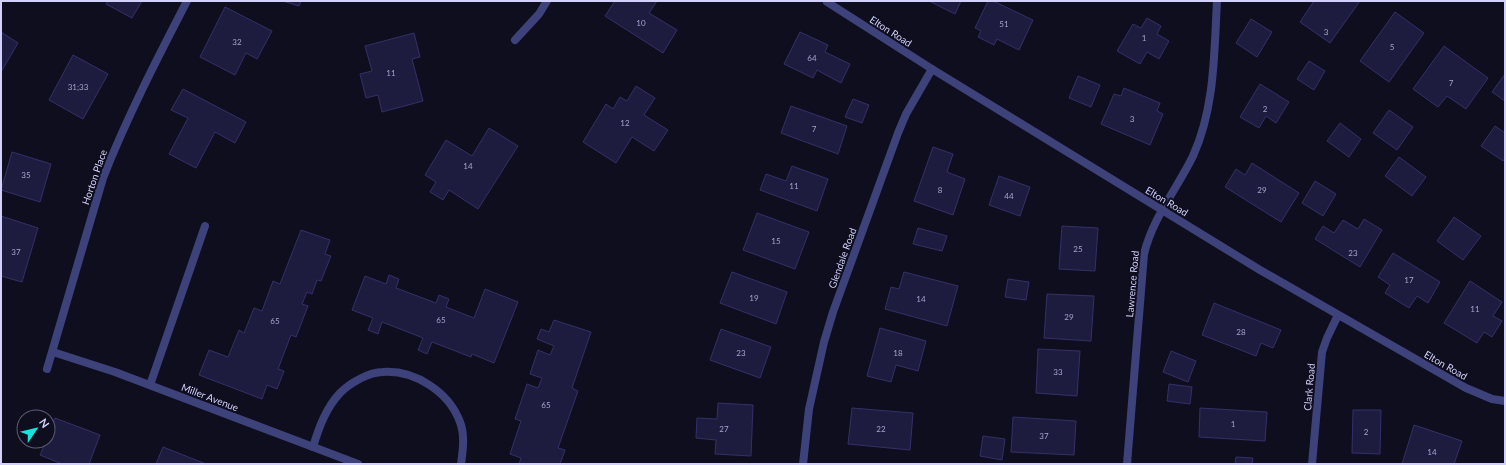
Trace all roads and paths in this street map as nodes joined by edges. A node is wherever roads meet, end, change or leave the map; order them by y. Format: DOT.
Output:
graph roads {
  1 [pos="187,1"];
  2 [pos="547,1"];
  3 [pos="1217,1"];
  4 [pos="827,2"];
  5 [pos="516,40"];
  6 [pos="932,69"];
  7 [pos="1162,209"];
  8 [pos="205,226"];
  9 [pos="1338,315"];
  10 [pos="53,352"];
  11 [pos="47,369"];
  12 [pos="150,385"];
  13 [pos="1505,401"];
  14 [pos="313,447"];
  15 [pos="358,464"];
  16 [pos="461,464"];
  17 [pos="803,464"];
  18 [pos="1127,464"];
  19 [pos="1312,464"];
  1 -- 10 [label="street, Horton Place"];
  2 -- 5 [label="street"];
  3 -- 7 [label="street, Lawrence Road"];
  4 -- 6 [label="street, Elton Road"];
  6 -- 7 [label="street, Elton Road"];
  6 -- 17 [label="street, Glendale Road"];
  7 -- 9 [label="street, Elton Road"];
  7 -- 18 [label="street, Lawrence Road"];
  8 -- 12 [label="street"];
  9 -- 13 [label="street, Elton Road"];
  9 -- 19 [label="street, Clark Road"];
  10 -- 11 [label="street, Horton Place"];
  10 -- 12 [label="street, Miller Avenue"];
  12 -- 14 [label="street, Miller Avenue"];
  14 -- 15 [label="street, Miller Avenue"];
  14 -- 16 [label="street"];
}
